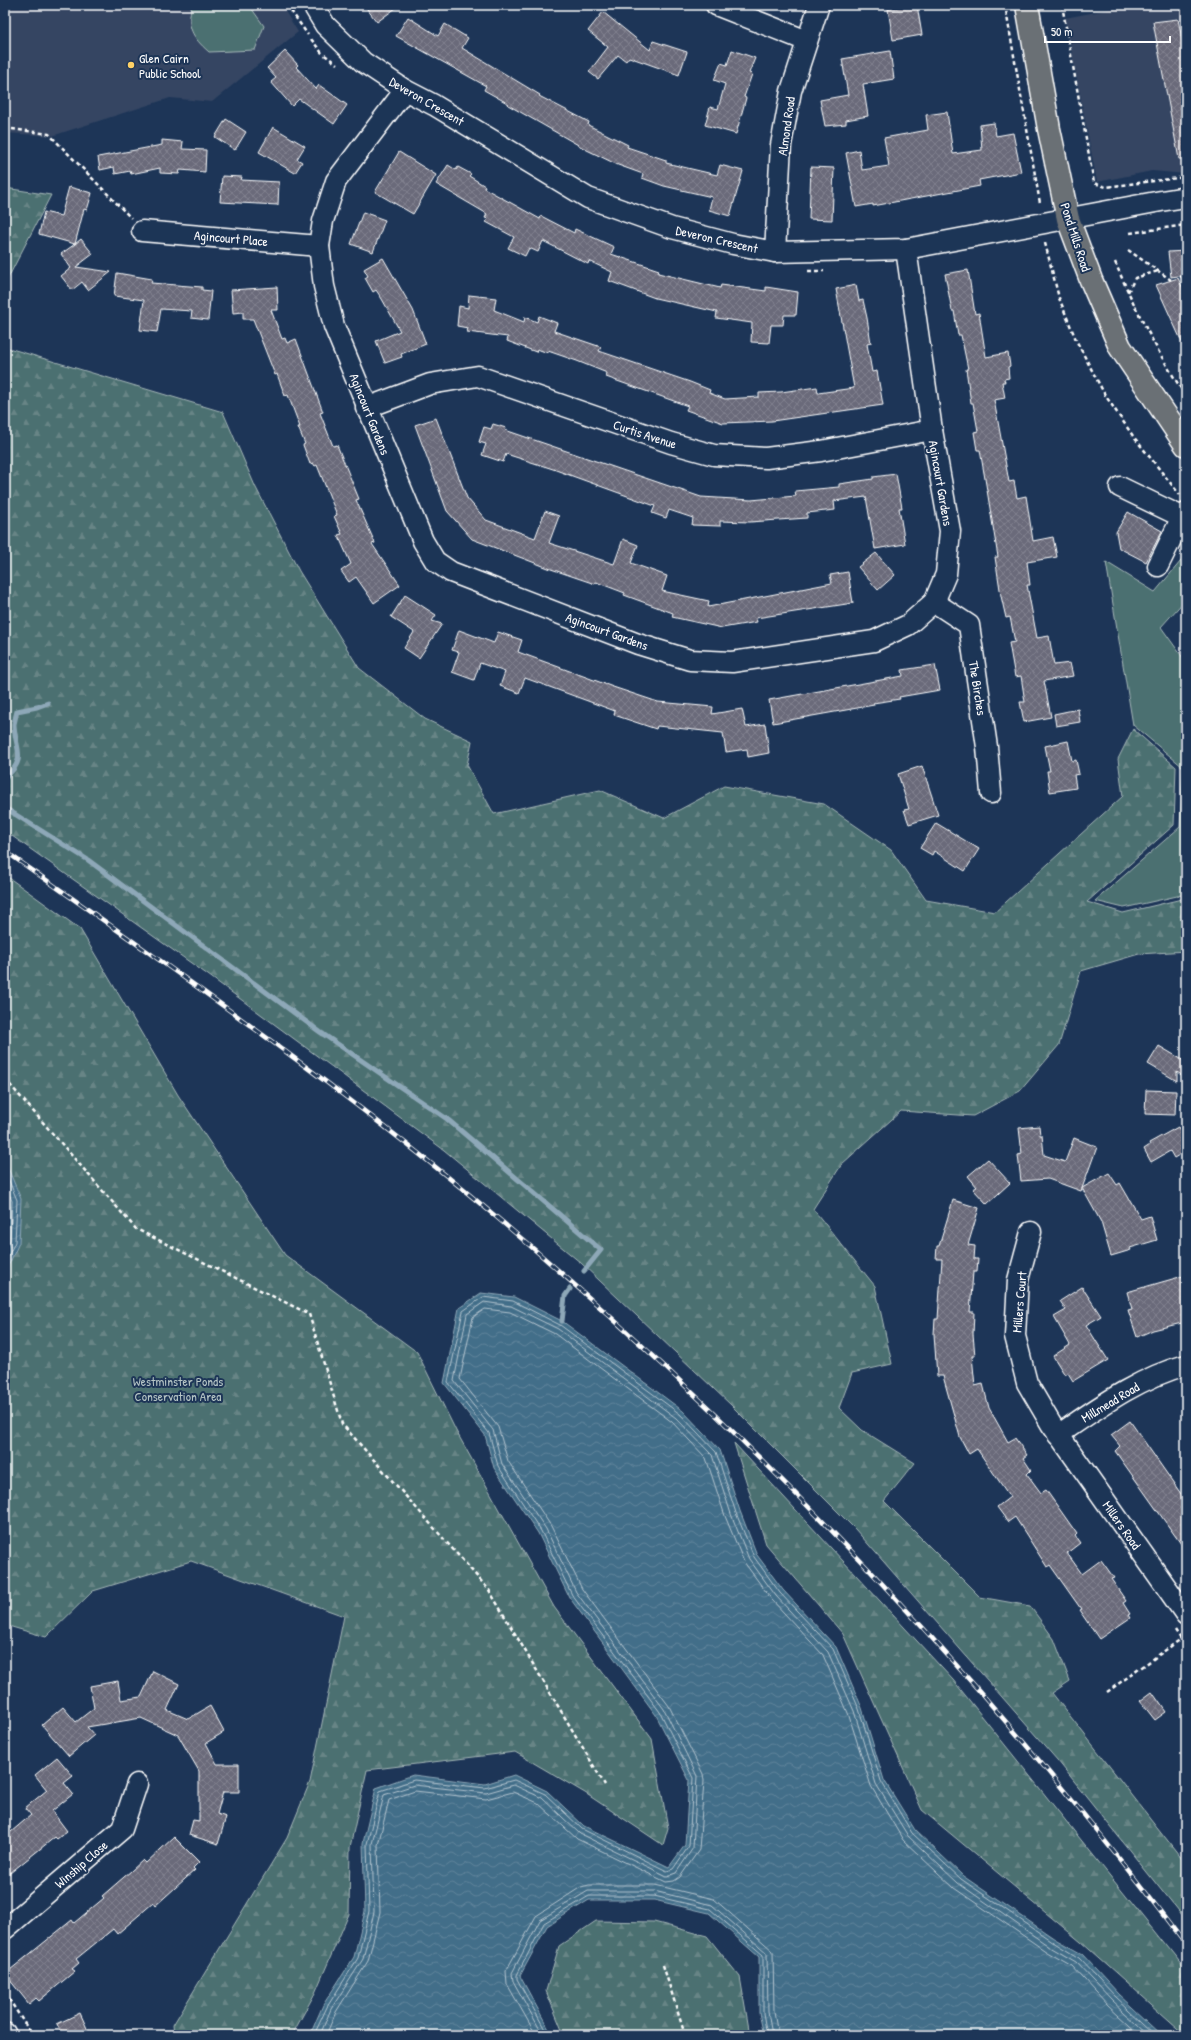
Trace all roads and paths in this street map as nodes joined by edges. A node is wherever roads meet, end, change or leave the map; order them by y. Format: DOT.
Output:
graph roads {
  1 [pos="313,5"];
  2 [pos="716,5"];
  3 [pos="819,5"];
  4 [pos="1005,5"];
  5 [pos="1027,5"];
  6 [pos="1062,5"];
  7 [pos="807,42"];
  8 [pos="405,90"];
  9 [pos="5,128"];
  10 [pos="1186,177"];
  11 [pos="1186,197"];
  12 [pos="1040,203"];
  13 [pos="1068,219"];
  14 [pos="1186,225"];
  15 [pos="142,231"];
  16 [pos="1130,233"];
  17 [pos="1040,244"];
  18 [pos="320,246"];
  19 [pos="906,249"];
  20 [pos="1128,250"];
  21 [pos="775,252"];
  22 [pos="1115,262"];
  23 [pos="1158,271"];
  24 [pos="1180,276"];
  25 [pos="1186,279"];
  26 [pos="1171,280"];
  27 [pos="1128,292"];
  28 [pos="1186,396"];
  29 [pos="366,408"];
  30 [pos="932,430"];
  31 [pos="1186,445"];
  32 [pos="1120,487"];
  33 [pos="1183,509"];
  34 [pos="1158,566"];
  35 [pos="934,602"];
  36 [pos="991,793"];
  37 [pos="5,1079"];
  38 [pos="1031,1232"];
  39 [pos="1186,1364"];
  40 [pos="1058,1435"];
  41 [pos="1185,1612"];
  42 [pos="1181,1639"];
  43 [pos="1107,1692"];
  44 [pos="137,1784"];
  45 [pos="605,1785"];
  46 [pos="5,1929"];
  47 [pos="663,1965"];
  48 [pos="5,1993"];
  49 [pos="32,2035"];
  50 [pos="686,2035"];
  1 -- 8 [label="street, Deveron Crescent"];
  2 -- 7 [label="street"];
  3 -- 7 [label="street, Almond Road"];
  4 -- 12 [label="path"];
  5 -- 13 [label="main road, Pond Mills Road"];
  6 -- 10 [label="path"];
  7 -- 21 [label="street, Almond Road"];
  8 -- 18 [label="street, Agincourt Gardens"];
  8 -- 21 [label="street, Deveron Crescent"];
  9 -- 15 [label="path"];
  11 -- 13 [label="street, Deveron Crescent"];
  13 -- 19 [label="street, Deveron Crescent"];
  13 -- 31 [label="main road, Pond Mills Road"];
  14 -- 16 [label="path"];
  15 -- 18 [label="street, Agincourt Place"];
  17 -- 33 [label="path"];
  18 -- 29 [label="street, Agincourt Gardens"];
  19 -- 21 [label="street, Deveron Crescent"];
  19 -- 30 [label="street, Agincourt Gardens"];
  20 -- 23 [label="path"];
  22 -- 27 [label="path"];
  23 -- 26 [label="path"];
  23 -- 27 [label="path"];
  24 -- 25 [label="path"];
  27 -- 28 [label="path"];
  29 -- 30 [label="street, Curtis Avenue"];
  29 -- 35 [label="street, Agincourt Gardens"];
  30 -- 35 [label="street, Agincourt Gardens"];
  32 -- 33 [label="street"];
  33 -- 34 [label="street"];
  35 -- 36 [label="street, The Birches"];
  37 -- 45 [label="path"];
  38 -- 40 [label="street, Millers Court"];
  39 -- 40 [label="street, Millmead Road"];
  40 -- 41 [label="street, Millers Road"];
  42 -- 43 [label="path"];
  44 -- 46 [label="street, Winship Close"];
  47 -- 50 [label="path"];
  48 -- 49 [label="path"];
}
